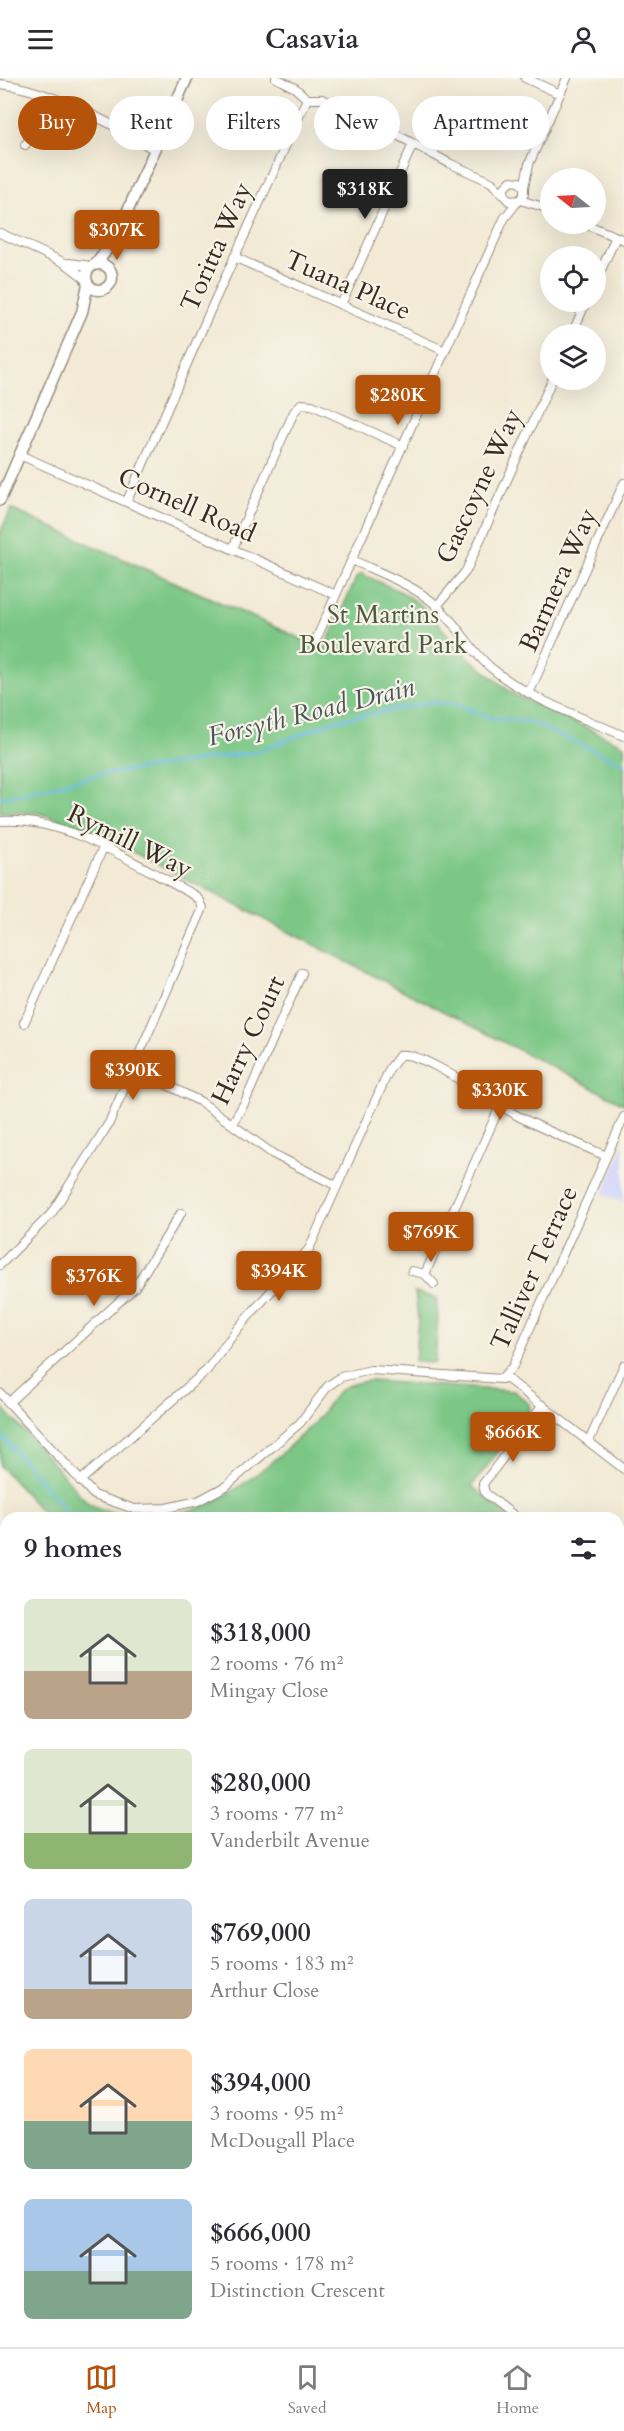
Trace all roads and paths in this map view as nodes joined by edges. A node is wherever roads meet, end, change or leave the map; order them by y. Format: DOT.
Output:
graph roads {
  1 [pos="187,78"];
  2 [pos="276,78"];
  3 [pos="525,78"];
  4 [pos="567,78"];
  5 [pos="0,84"];
  6 [pos="560,94"];
  7 [pos="46,96"];
  8 [pos="179,96"];
  9 [pos="307,99"];
  10 [pos="412,143"];
  11 [pos="412,146"];
  12 [pos="155,150"];
  13 [pos="425,150"];
  14 [pos="529,164"];
  15 [pos="491,182"];
  16 [pos="510,182"];
  17 [pos="524,189"];
  18 [pos="505,197"];
  19 [pos="519,201"];
  20 [pos="538,203"];
  21 [pos="504,219"];
  22 [pos="0,233"];
  23 [pos="606,233"];
  24 [pos="115,239"];
  25 [pos="620,239"];
  26 [pos="234,257"];
  27 [pos="65,263"];
  28 [pos="606,264"];
  29 [pos="94,265"];
  30 [pos="110,271"];
  31 [pos="87,282"];
  32 [pos="101,289"];
  33 [pos="341,305"];
  34 [pos="82,312"];
  35 [pos="445,351"];
  36 [pos="547,390"];
  37 [pos="403,446"];
  38 [pos="20,455"];
  39 [pos="624,483"];
  40 [pos="0,500"];
  41 [pos="127,501"];
  42 [pos="233,548"];
  43 [pos="352,560"];
  44 [pos="336,595"];
  45 [pos="438,606"];
  46 [pos="314,644"];
  47 [pos="529,693"];
  48 [pos="624,736"];
  49 [pos="0,822"];
  50 [pos="103,848"];
  51 [pos="302,973"];
  52 [pos="24,1023"];
  53 [pos="133,1068"];
  54 [pos="500,1106"];
  55 [pos="624,1117"];
  56 [pos="232,1124"];
  57 [pos="606,1156"];
  58 [pos="337,1186"];
  59 [pos="182,1213"];
  60 [pos="0,1264"];
  61 [pos="412,1271"];
  62 [pos="425,1274"];
  63 [pos="434,1284"];
  64 [pos="624,1365"];
  65 [pos="505,1377"];
  66 [pos="0,1393"];
  67 [pos="8,1403"];
  68 [pos="543,1405"];
  69 [pos="589,1441"];
  70 [pos="624,1469"];
  71 [pos="80,1481"];
  72 [pos="509,1512"];
  1 -- 8 [label="street"];
  2 -- 9 [label="street"];
  3 -- 6 [label="street"];
  4 -- 6 [label="street"];
  5 -- 7 [label="street"];
  6 -- 14 [label="street"];
  9 -- 10 [label="street"];
  9 -- 26 [label="street, Toritta Way"];
  11 -- 33 [label="street"];
  12 -- 24 [label="street"];
  13 -- 15 [label="street"];
  14 -- 16 [label="street"];
  14 -- 17 [label="street"];
  15 -- 16 [label="street"];
  15 -- 18 [label="street"];
  16 -- 17 [label="street"];
  16 -- 18 [label="street"];
  17 -- 19 [label="street"];
  17 -- 20 [label="street"];
  18 -- 19 [label="street"];
  18 -- 21 [label="street"];
  19 -- 20 [label="street"];
  19 -- 21 [label="street"];
  21 -- 35 [label="street"];
  22 -- 27 [label="street"];
  23 -- 25 [label="street"];
  24 -- 29 [label="street"];
  24 -- 30 [label="street"];
  25 -- 28 [label="street"];
  26 -- 33 [label="street, Tuana Place"];
  26 -- 41 [label="street, Toritta Way"];
  27 -- 29 [label="street"];
  27 -- 31 [label="street"];
  29 -- 30 [label="street"];
  29 -- 31 [label="street"];
  30 -- 32 [label="street"];
  31 -- 32 [label="street"];
  31 -- 34 [label="street"];
  32 -- 34 [label="street"];
  33 -- 35 [label="street, Tuana Place"];
  34 -- 38 [label="street"];
  35 -- 37 [label="street"];
  36 -- 45 [label="street, Gascoyne Way"];
  37 -- 42 [label="street"];
  37 -- 43 [label="street"];
  38 -- 40 [label="street"];
  38 -- 41 [label="street, Cornell Road"];
  39 -- 47 [label="street, Barmera Way"];
  41 -- 42 [label="street, Cornell Road"];
  42 -- 44 [label="street, Cornell Road"];
  43 -- 44 [label="street"];
  43 -- 45 [label="street"];
  44 -- 46 [label="street"];
  45 -- 47 [label="street"];
  47 -- 48 [label="street"];
  49 -- 50 [label="street, Rymill Way"];
  50 -- 52 [label="street"];
  50 -- 53 [label="street, Rymill Way"];
  51 -- 56 [label="street, Harry Court"];
  53 -- 56 [label="street"];
  53 -- 60 [label="street"];
  54 -- 57 [label="street"];
  54 -- 58 [label="street"];
  54 -- 62 [label="street"];
  55 -- 57 [label="street, Talliver Terrace"];
  56 -- 58 [label="street"];
  57 -- 65 [label="street, Talliver Terrace"];
  58 -- 71 [label="street"];
  59 -- 67 [label="street"];
  61 -- 62 [label="street"];
  62 -- 63 [label="street"];
  64 -- 69 [label="street"];
  65 -- 68 [label="street"];
  65 -- 71 [label="street, Talliver Terrace"];
  66 -- 67 [label="street, Talliver Terrace"];
  67 -- 71 [label="street, Talliver Terrace"];
  68 -- 69 [label="street"];
  68 -- 72 [label="street"];
  69 -- 70 [label="street"];
}
